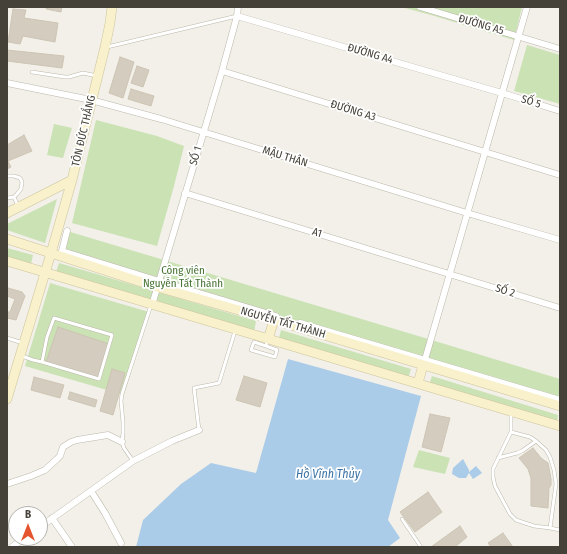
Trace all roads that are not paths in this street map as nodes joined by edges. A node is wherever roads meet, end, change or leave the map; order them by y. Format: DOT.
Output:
graph roads {
  1 [pos="112,7"];
  2 [pos="238,7"];
  3 [pos="420,7"];
  4 [pos="526,7"];
  5 [pos="237,16"];
  6 [pos="518,37"];
  7 [pos="105,47"];
  8 [pos="560,49"];
  9 [pos="222,70"];
  10 [pos="32,72"];
  11 [pos="97,76"];
  12 [pos="7,83"];
  13 [pos="502,93"];
  14 [pos="91,100"];
  15 [pos="560,110"];
  16 [pos="203,132"];
  17 [pos="485,152"];
  18 [pos="560,175"];
  19 [pos="7,176"];
  20 [pos="72,180"];
  21 [pos="185,193"];
  22 [pos="14,197"];
  23 [pos="7,198"];
  24 [pos="19,207"];
  25 [pos="7,213"];
  26 [pos="467,213"];
  27 [pos="67,231"];
  28 [pos="7,239"];
  29 [pos="560,240"];
  30 [pos="51,253"];
  31 [pos="7,261"];
  32 [pos="45,273"];
  33 [pos="450,274"];
  34 [pos="158,284"];
  35 [pos="152,304"];
  36 [pos="560,308"];
  37 [pos="274,320"];
  38 [pos="236,330"];
  39 [pos="7,338"];
  40 [pos="24,343"];
  41 [pos="267,343"];
  42 [pos="20,356"];
  43 [pos="42,362"];
  44 [pos="424,362"];
  45 [pos="418,383"];
  46 [pos="7,399"];
  47 [pos="560,400"];
  48 [pos="560,406"];
  49 [pos="511,410"];
  50 [pos="560,426"];
  51 [pos="199,430"];
  52 [pos="510,432"];
  53 [pos="536,441"];
  54 [pos="122,442"];
  55 [pos="498,458"];
  56 [pos="133,461"];
  57 [pos="7,484"];
  58 [pos="91,491"];
  59 [pos="52,518"];
  60 [pos="402,519"];
  61 [pos="48,521"];
  62 [pos="550,528"];
  63 [pos="560,530"];
  64 [pos="121,543"];
  65 [pos="72,547"];
  66 [pos="421,547"];
  1 -- 7 [label="street, TÔN ĐỨC THẮNG"];
  2 -- 5 [label="street, SỐ 1"];
  3 -- 6 [label="street, ĐƯỜNG A5"];
  4 -- 6 [label="street"];
  5 -- 7 [label="lane"];
  5 -- 9 [label="street, SỐ 1"];
  5 -- 13 [label="street, ĐƯỜNG A4"];
  6 -- 8 [label="street, ĐƯỜNG A5"];
  6 -- 13 [label="street"];
  7 -- 11 [label="street, TÔN ĐỨC THẮNG"];
  9 -- 16 [label="street, SỐ 1"];
  9 -- 17 [label="street, ĐƯỜNG A3"];
  10 -- 11 [label="lane"];
  11 -- 14 [label="street, TÔN ĐỨC THẮNG"];
  12 -- 14 [label="street, MẬU THÂN"];
  13 -- 15 [label="street, SỐ 5"];
  13 -- 17 [label="street"];
  14 -- 16 [label="street, MẬU THÂN"];
  14 -- 20 [label="street, TÔN ĐỨC THẮNG"];
  16 -- 21 [label="street, SỐ 1"];
  16 -- 26 [label="street, MẬU THÂN"];
  17 -- 18 [label="street, ĐƯỜNG A3"];
  17 -- 26 [label="street"];
  19 -- 22 [label="lane"];
  20 -- 24 [label="street"];
  20 -- 30 [label="street, TÔN ĐỨC THẮNG"];
  21 -- 33 [label="street, A1"];
  21 -- 34 [label="street, SỐ 1"];
  22 -- 23 [label="lane"];
  22 -- 24 [label="lane"];
  24 -- 25 [label="street"];
  26 -- 29 [label="street, MẬU THÂN"];
  26 -- 33 [label="street"];
  27 -- 34 [label="street"];
  28 -- 30 [label="street, NGUYỄN TẤT THÀNH"];
  30 -- 32 [label="street, TÔN ĐỨC THẮNG"];
  30 -- 34 [label="street, NGUYỄN TẤT THÀNH"];
  31 -- 32 [label="street, NGUYỄN TẤT THÀNH"];
  32 -- 35 [label="street, NGUYỄN TẤT THÀNH"];
  32 -- 40 [label="street"];
  33 -- 36 [label="street, SỐ 2"];
  33 -- 44 [label="street"];
  34 -- 35 [label="street, SỐ 1"];
  34 -- 37 [label="street, NGUYỄN TẤT THÀNH"];
  34 -- 44 [label="street"];
  35 -- 38 [label="street, NGUYỄN TẤT THÀNH"];
  35 -- 54 [label="lane"];
  37 -- 41 [label="street"];
  37 -- 44 [label="street, NGUYỄN TẤT THÀNH"];
  38 -- 41 [label="street, NGUYỄN TẤT THÀNH"];
  38 -- 51 [label="lane"];
  39 -- 40 [label="lane"];
  40 -- 42 [label="street"];
  41 -- 41 [label="lane"];
  41 -- 45 [label="street, NGUYỄN TẤT THÀNH"];
  42 -- 43 [label="lane"];
  42 -- 46 [label="street"];
  43 -- 43 [label="lane"];
  44 -- 45 [label="street"];
  44 -- 47 [label="street"];
  44 -- 48 [label="street, NGUYỄN TẤT THÀNH"];
  45 -- 49 [label="street, NGUYỄN TẤT THÀNH"];
  49 -- 50 [label="street, NGUYỄN TẤT THÀNH"];
  49 -- 52 [label="lane"];
  51 -- 56 [label="street"];
  52 -- 53 [label="lane"];
  52 -- 55 [label="lane"];
  53 -- 55 [label="lane"];
  53 -- 62 [label="lane"];
  54 -- 56 [label="lane"];
  54 -- 57 [label="street"];
  55 -- 62 [label="lane"];
  56 -- 58 [label="street"];
  58 -- 59 [label="street"];
  58 -- 64 [label="street"];
  59 -- 61 [label="street"];
  59 -- 65 [label="street"];
  60 -- 66 [label="lane"];
  62 -- 63 [label="lane"];
}
